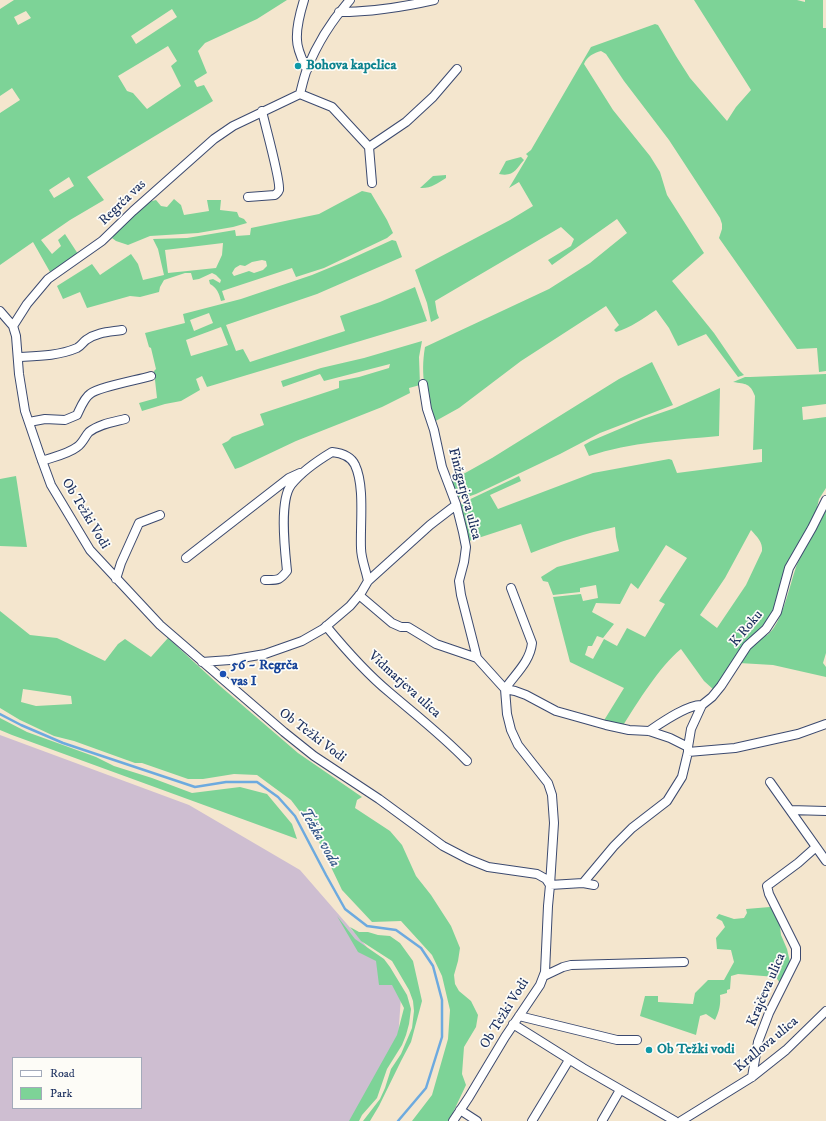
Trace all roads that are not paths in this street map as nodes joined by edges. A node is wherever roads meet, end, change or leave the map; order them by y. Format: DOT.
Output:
graph roads {
  1 [pos="304,0"];
  2 [pos="350,0"];
  3 [pos="434,0"];
  4 [pos="339,12"];
  5 [pos="457,69"];
  6 [pos="307,70"];
  7 [pos="300,94"];
  8 [pos="262,111"];
  9 [pos="369,147"];
  10 [pos="372,183"];
  11 [pos="248,197"];
  12 [pos="0,311"];
  13 [pos="13,326"];
  14 [pos="122,330"];
  15 [pos="18,357"];
  16 [pos="150,376"];
  17 [pos="422,384"];
  18 [pos="125,419"];
  19 [pos="29,422"];
  20 [pos="42,461"];
  21 [pos="304,471"];
  22 [pos="826,500"];
  23 [pos="456,505"];
  24 [pos="160,515"];
  25 [pos="186,558"];
  26 [pos="116,579"];
  27 [pos="265,580"];
  28 [pos="368,581"];
  29 [pos="512,588"];
  30 [pos="359,595"];
  31 [pos="326,626"];
  32 [pos="477,658"];
  33 [pos="202,662"];
  34 [pos="505,689"];
  35 [pos="702,705"];
  36 [pos="826,724"];
  37 [pos="649,731"];
  38 [pos="688,750"];
  39 [pos="467,760"];
  40 [pos="770,782"];
  41 [pos="790,810"];
  42 [pos="826,811"];
  43 [pos="816,847"];
  44 [pos="826,861"];
  45 [pos="583,883"];
  46 [pos="550,885"];
  47 [pos="594,885"];
  48 [pos="684,962"];
  49 [pos="544,976"];
  50 [pos="826,1011"];
  51 [pos="519,1016"];
  52 [pos="513,1024"];
  53 [pos="637,1040"];
  54 [pos="569,1060"];
  55 [pos="752,1077"];
  56 [pos="620,1090"];
  57 [pos="460,1110"];
  58 [pos="685,1120"];
  59 [pos="453,1121"];
  60 [pos="477,1121"];
  61 [pos="532,1121"];
  62 [pos="602,1121"];
  63 [pos="675,1121"];
  1 -- 6 [label="street"];
  2 -- 4 [label="street"];
  3 -- 4 [label="street"];
  4 -- 6 [label="street"];
  5 -- 9 [label="street"];
  6 -- 7 [label="street"];
  7 -- 8 [label="street, Regrča vas"];
  7 -- 9 [label="street"];
  8 -- 11 [label="street"];
  8 -- 13 [label="street, Regrča vas"];
  9 -- 10 [label="street"];
  12 -- 13 [label="street, Ob Težki Vodi"];
  13 -- 15 [label="street, Ob Težki Vodi"];
  14 -- 15 [label="street"];
  15 -- 19 [label="street, Ob Težki Vodi"];
  16 -- 19 [label="street"];
  17 -- 23 [label="street, Finžgarjeva ulica"];
  18 -- 20 [label="street"];
  19 -- 20 [label="street, Ob Težki Vodi"];
  20 -- 26 [label="street, Ob Težki Vodi"];
  21 -- 25 [label="street"];
  21 -- 27 [label="street"];
  21 -- 28 [label="street"];
  22 -- 35 [label="street, K Roku"];
  23 -- 28 [label="street"];
  23 -- 32 [label="street, Finžgarjeva ulica"];
  24 -- 26 [label="street, Ob Težki Vodi"];
  26 -- 33 [label="street, Ob Težki Vodi"];
  28 -- 30 [label="street"];
  29 -- 34 [label="street"];
  30 -- 31 [label="street"];
  30 -- 32 [label="street, Finžgarjeva ulica"];
  31 -- 33 [label="street"];
  31 -- 39 [label="street, Vidmarjeva ulica"];
  32 -- 34 [label="street, Finžgarjeva ulica"];
  33 -- 46 [label="street, Ob Težki Vodi"];
  34 -- 37 [label="street"];
  34 -- 46 [label="street"];
  35 -- 37 [label="street"];
  35 -- 38 [label="street, K Roku"];
  36 -- 38 [label="street"];
  37 -- 38 [label="street"];
  38 -- 45 [label="street, K Roku"];
  40 -- 41 [label="street"];
  41 -- 42 [label="street"];
  41 -- 43 [label="street"];
  43 -- 44 [label="street"];
  43 -- 55 [label="street, Krajčeva ulica"];
  45 -- 46 [label="street"];
  45 -- 47 [label="street"];
  46 -- 49 [label="street, Ob Težki Vodi"];
  48 -- 49 [label="street, Ob Težki Vodi"];
  49 -- 51 [label="street, Ob Težki Vodi"];
  50 -- 55 [label="street, Krallova ulica"];
  51 -- 52 [label="street, Ob Težki Vodi"];
  51 -- 53 [label="street"];
  52 -- 54 [label="street"];
  52 -- 57 [label="street, Ob Težki Vodi"];
  54 -- 56 [label="street"];
  54 -- 61 [label="street"];
  55 -- 58 [label="street, Krallova ulica"];
  56 -- 62 [label="street"];
  56 -- 63 [label="street"];
  57 -- 59 [label="street, Ob Težki Vodi"];
  57 -- 60 [label="street"];
}
